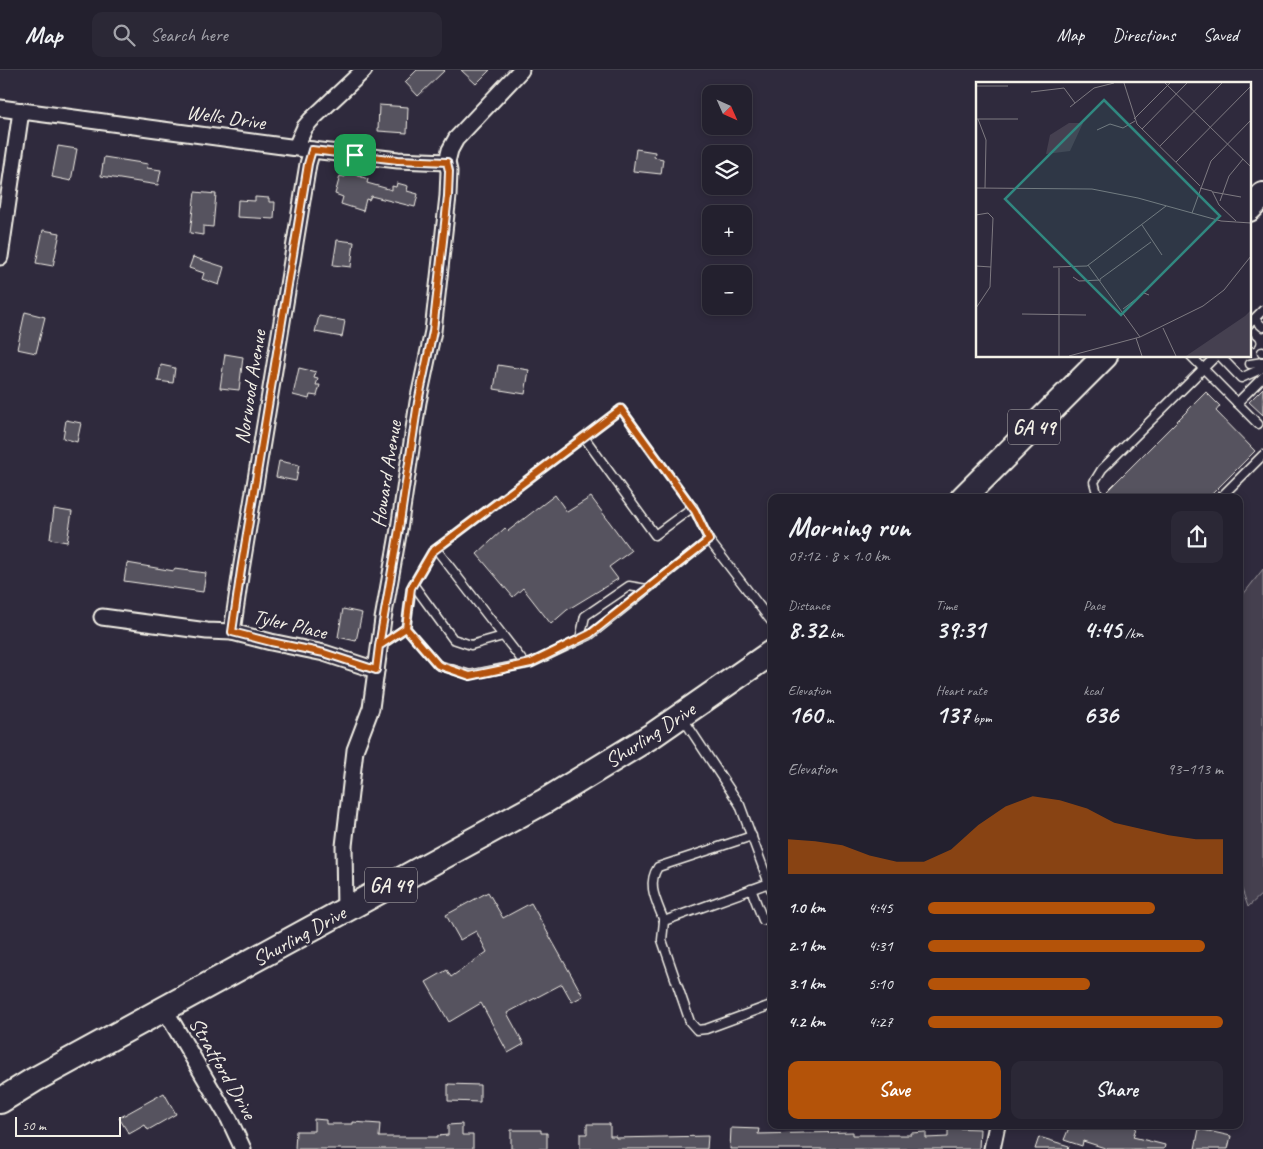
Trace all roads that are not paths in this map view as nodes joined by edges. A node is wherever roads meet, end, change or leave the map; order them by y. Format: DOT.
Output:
graph roads {
  1 [pos="364,70"];
  2 [pos="521,70"];
  3 [pos="0,108"];
  4 [pos="21,111"];
  5 [pos="296,147"];
  6 [pos="312,150"];
  7 [pos="447,162"];
  8 [pos="1263,195"];
  9 [pos="1250,208"];
  10 [pos="0,256"];
  11 [pos="1263,310"];
  12 [pos="1252,321"];
  13 [pos="1263,327"];
  14 [pos="1103,358"];
  15 [pos="1193,358"];
  16 [pos="1214,358"];
  17 [pos="1222,358"];
  18 [pos="1263,362"];
  19 [pos="1250,364"];
  20 [pos="1263,368"];
  21 [pos="1204,369"];
  22 [pos="1263,377"];
  23 [pos="1237,403"];
  24 [pos="1258,424"];
  25 [pos="584,437"];
  26 [pos="1263,455"];
  27 [pos="967,494"];
  28 [pos="1097,494"];
  29 [pos="1224,494"];
  30 [pos="692,507"];
  31 [pos="709,540"];
  32 [pos="436,549"];
  33 [pos="413,584"];
  34 [pos="647,589"];
  35 [pos="102,617"];
  36 [pos="768,617"];
  37 [pos="406,628"];
  38 [pos="232,632"];
  39 [pos="502,636"];
  40 [pos="580,639"];
  41 [pos="379,646"];
  42 [pos="768,655"];
  43 [pos="525,664"];
  44 [pos="376,670"];
  45 [pos="681,716"];
  46 [pos="752,836"];
  47 [pos="768,880"];
  48 [pos="768,886"];
  49 [pos="751,889"];
  50 [pos="345,910"];
  51 [pos="763,920"];
  52 [pos="664,921"];
  53 [pos="768,1006"];
  54 [pos="165,1010"];
  55 [pos="0,1100"];
  56 [pos="996,1129"];
  57 [pos="243,1149"];
  58 [pos="992,1149"];
  1 -- 5 [label="street"];
  2 -- 7 [label="street, Howard Avenue"];
  3 -- 4 [label="street, Wells Drive"];
  4 -- 5 [label="street, Wells Drive"];
  4 -- 10 [label="street"];
  5 -- 6 [label="street, Wells Drive"];
  6 -- 7 [label="street, Wells Drive"];
  6 -- 38 [label="street, Norwood Avenue"];
  7 -- 41 [label="street, Howard Avenue"];
  8 -- 9 [label="main road"];
  11 -- 12 [label="lane"];
  12 -- 13 [label="lane"];
  14 -- 27 [label="main road, GA 49"];
  15 -- 21 [label="lane"];
  16 -- 21 [label="lane"];
  17 -- 20 [label="lane"];
  18 -- 19 [label="lane"];
  21 -- 23 [label="lane"];
  21 -- 28 [label="lane"];
  22 -- 23 [label="lane"];
  23 -- 24 [label="lane"];
  25 -- 30 [label="lane"];
  25 -- 30 [label="lane"];
  25 -- 32 [label="lane"];
  26 -- 29 [label="lane"];
  30 -- 31 [label="lane"];
  31 -- 34 [label="lane"];
  31 -- 36 [label="lane"];
  32 -- 33 [label="lane"];
  32 -- 39 [label="lane"];
  33 -- 37 [label="lane"];
  33 -- 39 [label="lane"];
  34 -- 40 [label="lane"];
  34 -- 40 [label="lane"];
  35 -- 38 [label="street, Tyler Place"];
  37 -- 41 [label="lane"];
  37 -- 43 [label="lane"];
  38 -- 44 [label="street, Tyler Place"];
  39 -- 43 [label="lane"];
  40 -- 43 [label="lane"];
  41 -- 44 [label="street, Howard Avenue"];
  42 -- 45 [label="main road, Shurling Drive / GA 49"];
  44 -- 50 [label="street, Howard Avenue"];
  45 -- 46 [label="lane"];
  45 -- 50 [label="main road, Shurling Drive / GA 49"];
  46 -- 47 [label="lane"];
  46 -- 52 [label="lane"];
  48 -- 49 [label="lane"];
  49 -- 51 [label="lane"];
  49 -- 52 [label="lane"];
  50 -- 54 [label="main road, Shurling Drive / GA 49"];
  52 -- 53 [label="lane"];
  54 -- 55 [label="main road, Shurling Drive / GA 49"];
  54 -- 57 [label="street, Stratford Drive"];
  56 -- 58 [label="street"];
}
